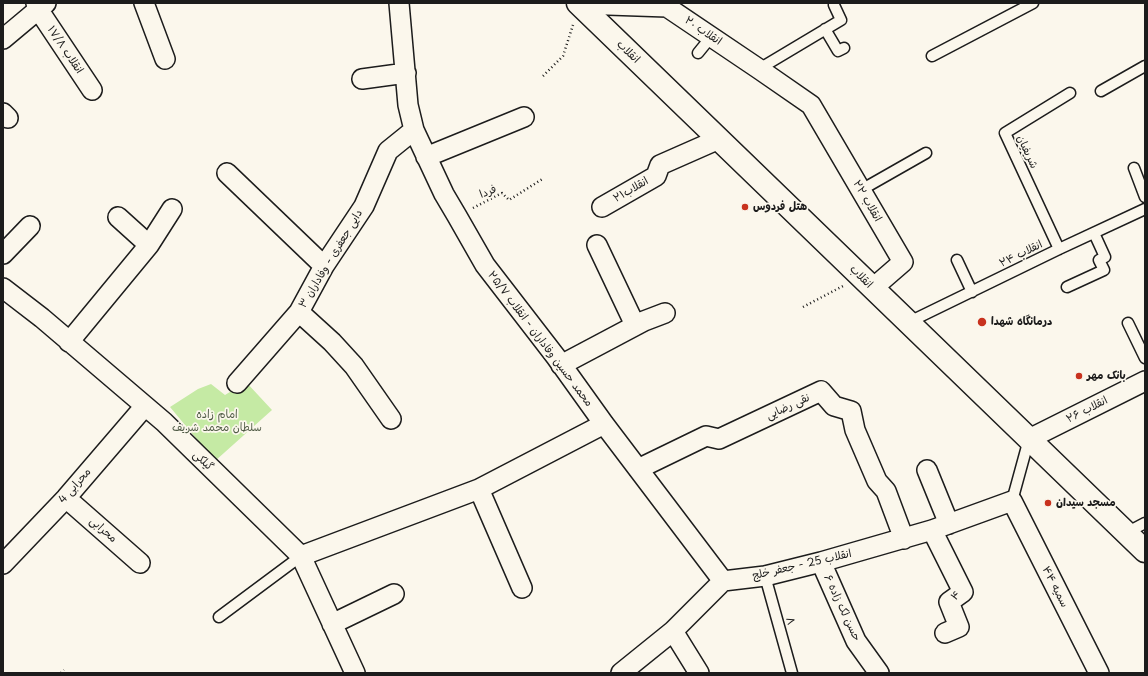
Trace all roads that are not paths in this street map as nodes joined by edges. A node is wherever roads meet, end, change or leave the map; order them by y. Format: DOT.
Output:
graph roads {
  1 [pos="144,3"];
  2 [pos="399,3"];
  3 [pos="578,3"];
  4 [pos="1033,3"];
  5 [pos="40,5"];
  6 [pos="669,5"];
  7 [pos="834,5"];
  8 [pos="825,28"];
  9 [pos="711,37"];
  10 [pos="3,39"];
  11 [pos="844,48"];
  12 [pos="698,53"];
  13 [pos="932,56"];
  14 [pos="165,59"];
  15 [pos="1145,66"];
  16 [pos="760,69"];
  17 [pos="406,73"];
  18 [pos="362,79"];
  19 [pos="92,90"];
  20 [pos="1101,91"];
  21 [pos="1070,93"];
  22 [pos="811,106"];
  23 [pos="524,117"];
  24 [pos="414,130"];
  25 [pos="719,139"];
  26 [pos="926,153"];
  27 [pos="426,157"];
  28 [pos="1134,168"];
  29 [pos="227,173"];
  30 [pos="861,190"];
  31 [pos="1145,197"];
  32 [pos="602,206"];
  33 [pos="172,209"];
  34 [pos="1145,209"];
  35 [pos="118,217"];
  36 [pos="30,226"];
  37 [pos="1094,233"];
  38 [pos="149,245"];
  39 [pos="597,245"];
  40 [pos="1059,249"];
  41 [pos="3,254"];
  42 [pos="957,260"];
  43 [pos="324,266"];
  44 [pos="867,283"];
  45 [pos="1066,287"];
  46 [pos="3,288"];
  47 [pos="972,292"];
  48 [pos="299,312"];
  49 [pos="665,313"];
  50 [pos="909,322"];
  51 [pos="1128,323"];
  52 [pos="635,325"];
  53 [pos="69,342"];
  54 [pos="1145,358"];
  55 [pos="561,365"];
  56 [pos="1145,381"];
  57 [pos="237,383"];
  58 [pos="145,406"];
  59 [pos="391,419"];
  60 [pos="604,424"];
  61 [pos="1029,439"];
  62 [pos="638,469"];
  63 [pos="927,470"];
  64 [pos="479,489"];
  65 [pos="66,498"];
  66 [pos="1012,501"];
  67 [pos="941,527"];
  68 [pos="1136,528"];
  69 [pos="904,539"];
  70 [pos="1145,551"];
  71 [pos="301,556"];
  72 [pos="821,562"];
  73 [pos="140,563"];
  74 [pos="3,564"];
  75 [pos="765,576"];
  76 [pos="723,581"];
  77 [pos="522,588"];
  78 [pos="394,594"];
  79 [pos="219,617"];
  80 [pos="332,624"];
  81 [pos="673,631"];
  82 [pos="946,633"];
  83 [pos="355,673"];
  84 [pos="621,673"];
  85 [pos="699,673"];
  86 [pos="792,673"];
  87 [pos="879,673"];
  88 [pos="1099,673"];
  1 -- 14 [label="street"];
  2 -- 17 [label="street, محمد حسین وفاداران - انقلاب ۲۵/۷"];
  3 -- 6 [label="street, انقلاب ۲۰"];
  3 -- 25 [label="main road, انقلاب"];
  4 -- 13 [label="lane"];
  5 -- 10 [label="street"];
  5 -- 19 [label="street, انقلاب ۱۷/۸"];
  6 -- 9 [label="street, انقلاب ۲۰"];
  7 -- 8 [label="lane"];
  8 -- 11 [label="lane"];
  8 -- 16 [label="lane"];
  9 -- 12 [label="lane"];
  9 -- 16 [label="street, انقلاب ۲۰"];
  15 -- 20 [label="lane"];
  16 -- 22 [label="street, انقلاب ۲۰"];
  17 -- 18 [label="street"];
  17 -- 24 [label="street, محمد حسین وفاداران - انقلاب ۲۵/۷"];
  21 -- 40 [label="lane, شریفیان"];
  22 -- 30 [label="street, انقلاب ۲۲"];
  23 -- 27 [label="street"];
  24 -- 27 [label="street, محمد حسین وفاداران - انقلاب ۲۵/۷"];
  24 -- 43 [label="street, دایی جعفری - وفاداران ۳"];
  25 -- 32 [label="street, انقلاب۲۱"];
  25 -- 44 [label="main road, انقلاب"];
  26 -- 30 [label="lane"];
  27 -- 55 [label="street, محمد حسین وفاداران - انقلاب ۲۵/۷"];
  28 -- 31 [label="lane"];
  29 -- 43 [label="street"];
  30 -- 44 [label="street, انقلاب ۲۲"];
  33 -- 38 [label="street"];
  34 -- 37 [label="lane, انقلاب ۲۴"];
  35 -- 38 [label="street"];
  36 -- 41 [label="street"];
  37 -- 40 [label="lane, انقلاب ۲۴"];
  37 -- 45 [label="lane"];
  38 -- 53 [label="street"];
  39 -- 52 [label="street"];
  40 -- 47 [label="lane, انقلاب ۲۴"];
  42 -- 47 [label="lane"];
  43 -- 48 [label="street, دایی جعفری - وفاداران ۳"];
  44 -- 50 [label="main road, انقلاب"];
  46 -- 53 [label="street, گیلکی"];
  47 -- 50 [label="lane, انقلاب ۲۴"];
  48 -- 57 [label="street, دایی جعفری - وفاداران ۳"];
  48 -- 59 [label="street"];
  49 -- 52 [label="street"];
  50 -- 61 [label="main road, انقلاب"];
  51 -- 54 [label="lane"];
  52 -- 55 [label="street"];
  53 -- 58 [label="street, گیلکی"];
  55 -- 60 [label="street, محمد حسین وفاداران - انقلاب ۲۵/۷"];
  56 -- 61 [label="street, انقلاب ۲۶"];
  58 -- 65 [label="street, محرابی 4"];
  58 -- 71 [label="street, گیلکی"];
  60 -- 62 [label="street, محمد حسین وفاداران - انقلاب ۲۵/۷"];
  60 -- 64 [label="street"];
  61 -- 66 [label="lane"];
  61 -- 68 [label="main road, انقلاب"];
  62 -- 69 [label="street, نقی رضایی"];
  62 -- 76 [label="street, محمد حسین وفاداران - انقلاب ۲۵/۷"];
  63 -- 67 [label="street"];
  64 -- 71 [label="street"];
  64 -- 77 [label="street"];
  65 -- 73 [label="street, محرابی"];
  65 -- 74 [label="street, محرابی 4"];
  66 -- 67 [label="street, انقلاب 25 - جعفر خلج"];
  66 -- 88 [label="street, سمیه ۴۴"];
  67 -- 69 [label="street, انقلاب 25 - جعفر خلج"];
  67 -- 82 [label="street, ۴"];
  68 -- 70 [label="main road, انقلاب"];
  69 -- 72 [label="street, انقلاب 25 - جعفر خلج"];
  71 -- 79 [label="lane"];
  71 -- 80 [label="street, گیلکی"];
  72 -- 75 [label="street, انقلاب 25 - جعفر خلج"];
  72 -- 87 [label="street, ۶ حسن لک زاده"];
  75 -- 76 [label="street, انقلاب 25 - جعفر خلج"];
  75 -- 86 [label="lane, ۸"];
  76 -- 81 [label="street"];
  78 -- 80 [label="street"];
  80 -- 83 [label="street, گیلکی"];
  81 -- 84 [label="street"];
  81 -- 85 [label="street"];
}
